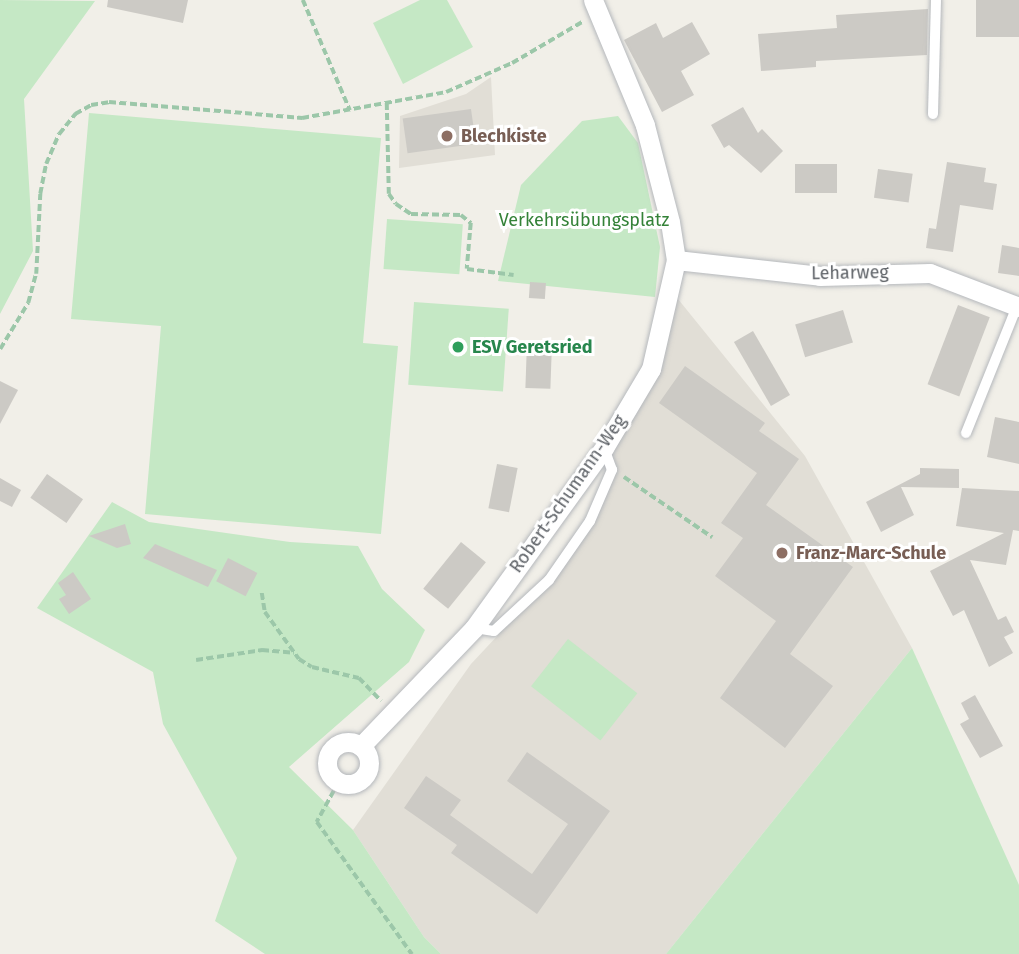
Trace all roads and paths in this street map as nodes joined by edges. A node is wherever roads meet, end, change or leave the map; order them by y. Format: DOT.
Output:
graph roads {
  1 [pos="303,0"];
  2 [pos="936,0"];
  3 [pos="595,6"];
  4 [pos="387,103"];
  5 [pos="350,110"];
  6 [pos="933,114"];
  7 [pos="676,260"];
  8 [pos="514,275"];
  9 [pos="1018,307"];
  10 [pos="0,349"];
  11 [pos="966,433"];
  12 [pos="604,448"];
  13 [pos="612,470"];
  14 [pos="712,537"];
  15 [pos="262,593"];
  16 [pos="474,628"];
  17 [pos="294,653"];
  18 [pos="196,660"];
  19 [pos="392,714"];
  20 [pos="361,746"];
  21 [pos="339,782"];
  22 [pos="412,954"];
  1 -- 5 [label="path"];
  2 -- 6 [label="lane"];
  3 -- 4 [label="path"];
  3 -- 7 [label="street, Robert-Schumann-Weg"];
  4 -- 5 [label="path"];
  4 -- 8 [label="path"];
  5 -- 10 [label="path"];
  7 -- 9 [label="street, Leharweg"];
  7 -- 12 [label="street, Robert-Schumann-Weg"];
  9 -- 11 [label="lane"];
  12 -- 13 [label="lane"];
  12 -- 16 [label="street, Robert-Schumann-Weg"];
  13 -- 14 [label="path"];
  13 -- 16 [label="lane"];
  15 -- 17 [label="path"];
  16 -- 19 [label="street, Robert-Schumann-Weg"];
  17 -- 18 [label="path"];
  17 -- 19 [label="path"];
  19 -- 20 [label="street, Robert-Schumann-Weg"];
  20 -- 21 [label="street"];
  20 -- 21 [label="street"];
  21 -- 22 [label="path"];
}
